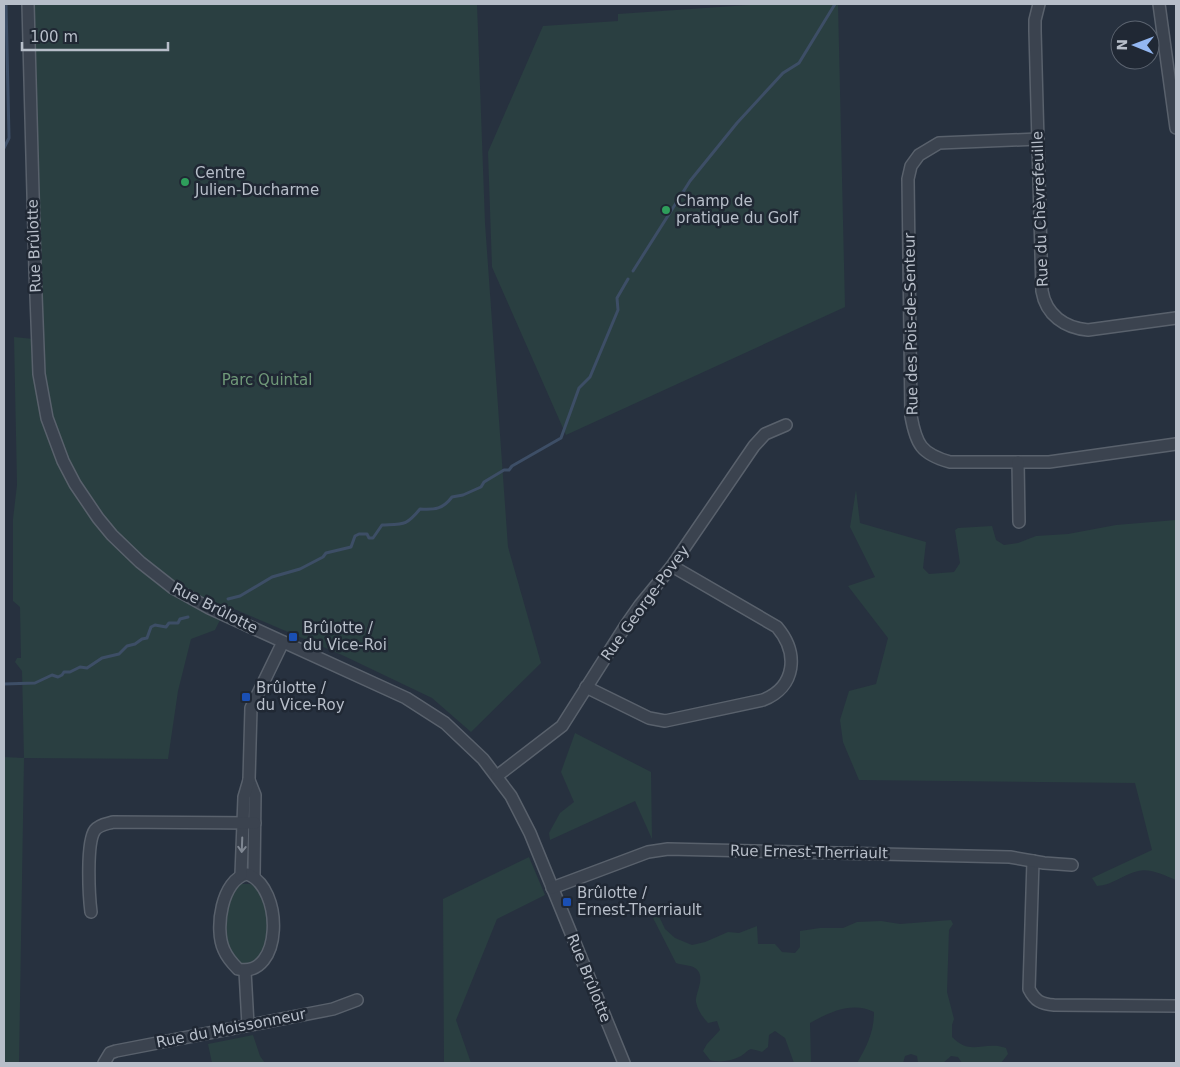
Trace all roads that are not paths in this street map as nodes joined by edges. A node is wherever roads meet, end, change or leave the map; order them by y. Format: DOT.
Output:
graph roads {
  1 [pos="28,4"];
  2 [pos="1040,4"];
  3 [pos="1159,4"];
  4 [pos="1176,128"];
  5 [pos="1038,139"];
  6 [pos="1176,318"];
  7 [pos="786,425"];
  8 [pos="1176,444"];
  9 [pos="1018,462"];
  10 [pos="1018,522"];
  11 [pos="672,566"];
  12 [pos="283,642"];
  13 [pos="586,687"];
  14 [pos="497,776"];
  15 [pos="249,823"];
  16 [pos="1033,861"];
  17 [pos="1072,865"];
  18 [pos="241,875"];
  19 [pos="254,876"];
  20 [pos="552,888"];
  21 [pos="92,912"];
  22 [pos="245,971"];
  23 [pos="357,1000"];
  24 [pos="1176,1006"];
  25 [pos="248,1024"];
  26 [pos="105,1060"];
  27 [pos="624,1063"];
  1 -- 12 [label="street, Rue Brûlotte"];
  2 -- 5 [label="street, Rue du Chèvrefeuille"];
  3 -- 4 [label="street"];
  5 -- 6 [label="street, Rue du Chèvrefeuille"];
  5 -- 9 [label="street, Rue des Pois-de-Senteur"];
  7 -- 11 [label="street, Rue George-Povey"];
  8 -- 9 [label="street, Rue des Pois-de-Senteur"];
  9 -- 10 [label="street"];
  11 -- 13 [label="street, Rue George-Povey"];
  11 -- 13 [label="street"];
  12 -- 14 [label="street, Rue Brûlotte"];
  12 -- 15 [label="street"];
  13 -- 14 [label="street, Rue George-Povey"];
  14 -- 20 [label="street, Rue Brûlotte"];
  15 -- 18 [label="street, one-way"];
  15 -- 19 [label="street"];
  15 -- 21 [label="street"];
  16 -- 17 [label="street, Rue Ernest-Therriault"];
  16 -- 20 [label="street, Rue Ernest-Therriault"];
  16 -- 24 [label="street"];
  18 -- 19 [label="street"];
  18 -- 22 [label="street"];
  19 -- 22 [label="street"];
  20 -- 27 [label="street, Rue Brûlotte"];
  22 -- 25 [label="street"];
  23 -- 25 [label="street, Rue du Moissonneur"];
  25 -- 26 [label="street, Rue du Moissonneur"];
}
